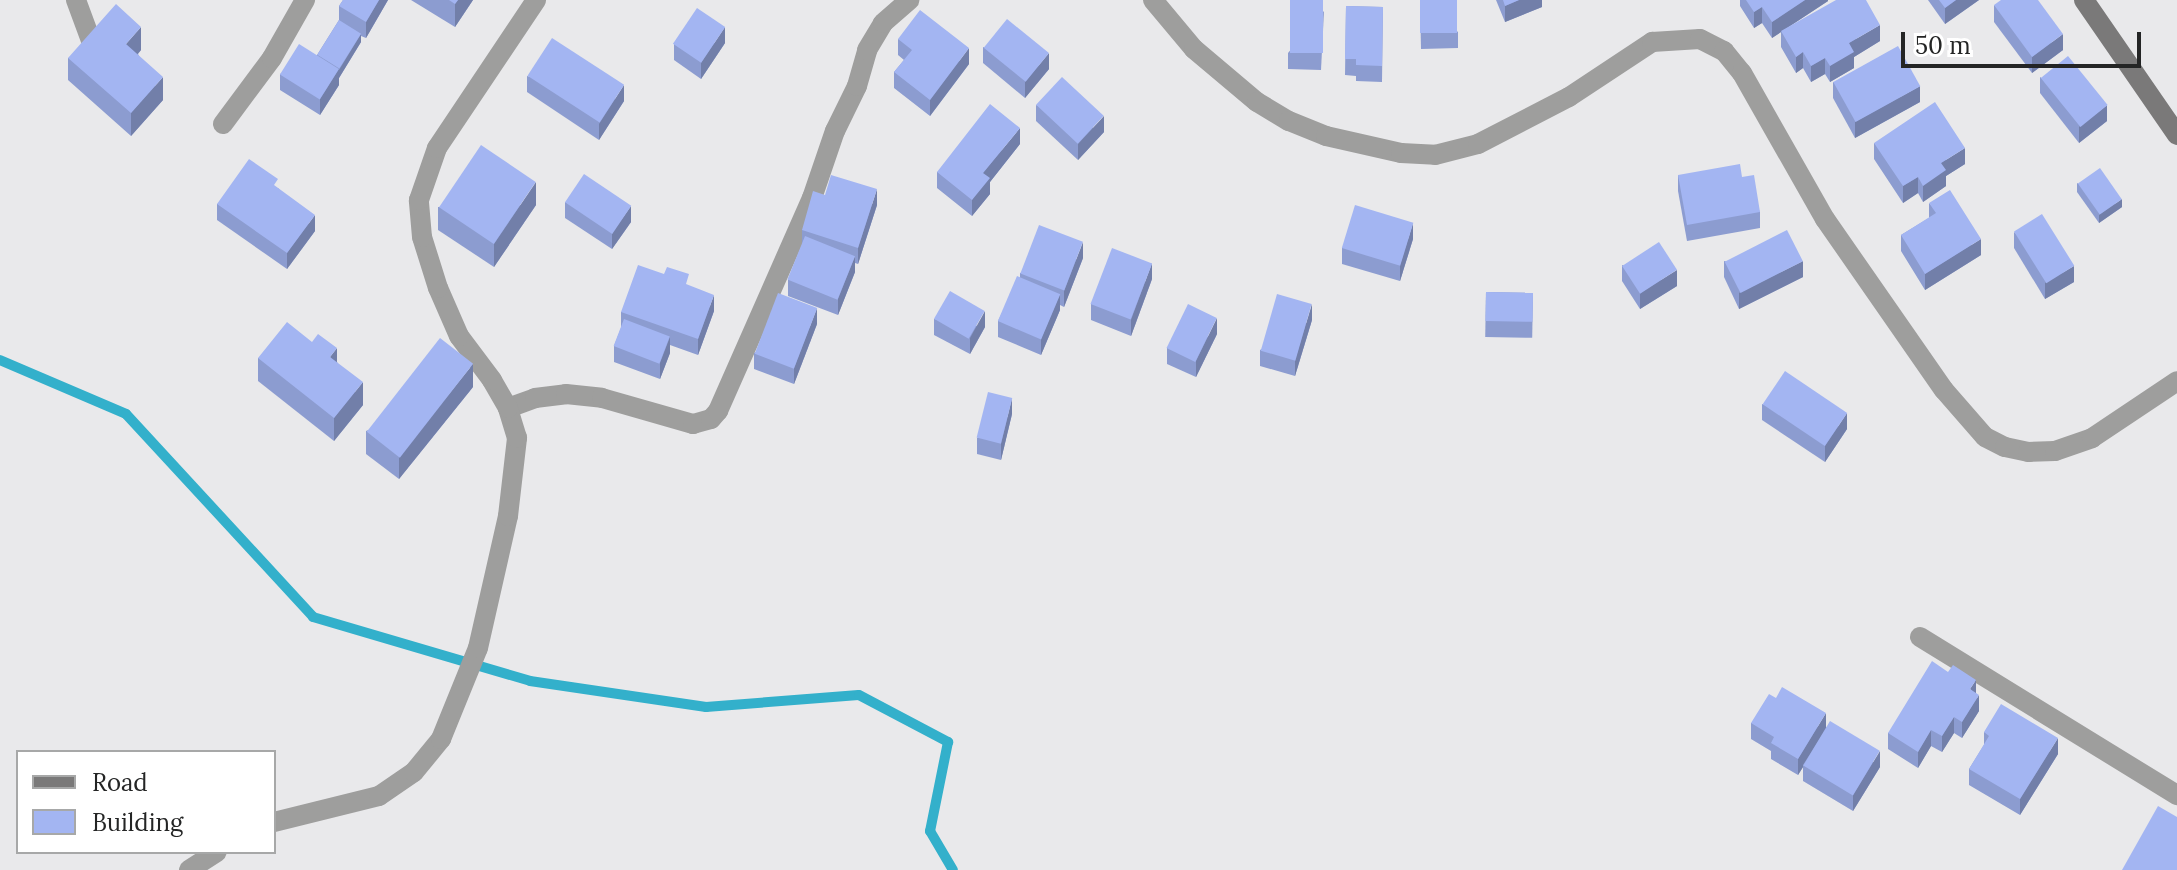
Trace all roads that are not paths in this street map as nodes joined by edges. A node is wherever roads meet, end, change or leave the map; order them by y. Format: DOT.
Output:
graph roads {
  1 [pos="76,0"];
  2 [pos="305,0"];
  3 [pos="536,0"];
  4 [pos="909,0"];
  5 [pos="1153,0"];
  6 [pos="2084,0"];
  7 [pos="93,46"];
  8 [pos="223,124"];
  9 [pos="2177,135"];
  10 [pos="2177,381"];
  11 [pos="508,408"];
  12 [pos="1920,637"];
  13 [pos="2177,795"];
  14 [pos="276,822"];
  15 [pos="214,854"];
  16 [pos="189,870"];
  1 -- 7 [label="street"];
  2 -- 8 [label="street"];
  3 -- 11 [label="street"];
  4 -- 11 [label="street"];
  5 -- 10 [label="street"];
  6 -- 9 [label="street"];
  11 -- 14 [label="street"];
  12 -- 13 [label="street"];
  15 -- 16 [label="street"];
}
